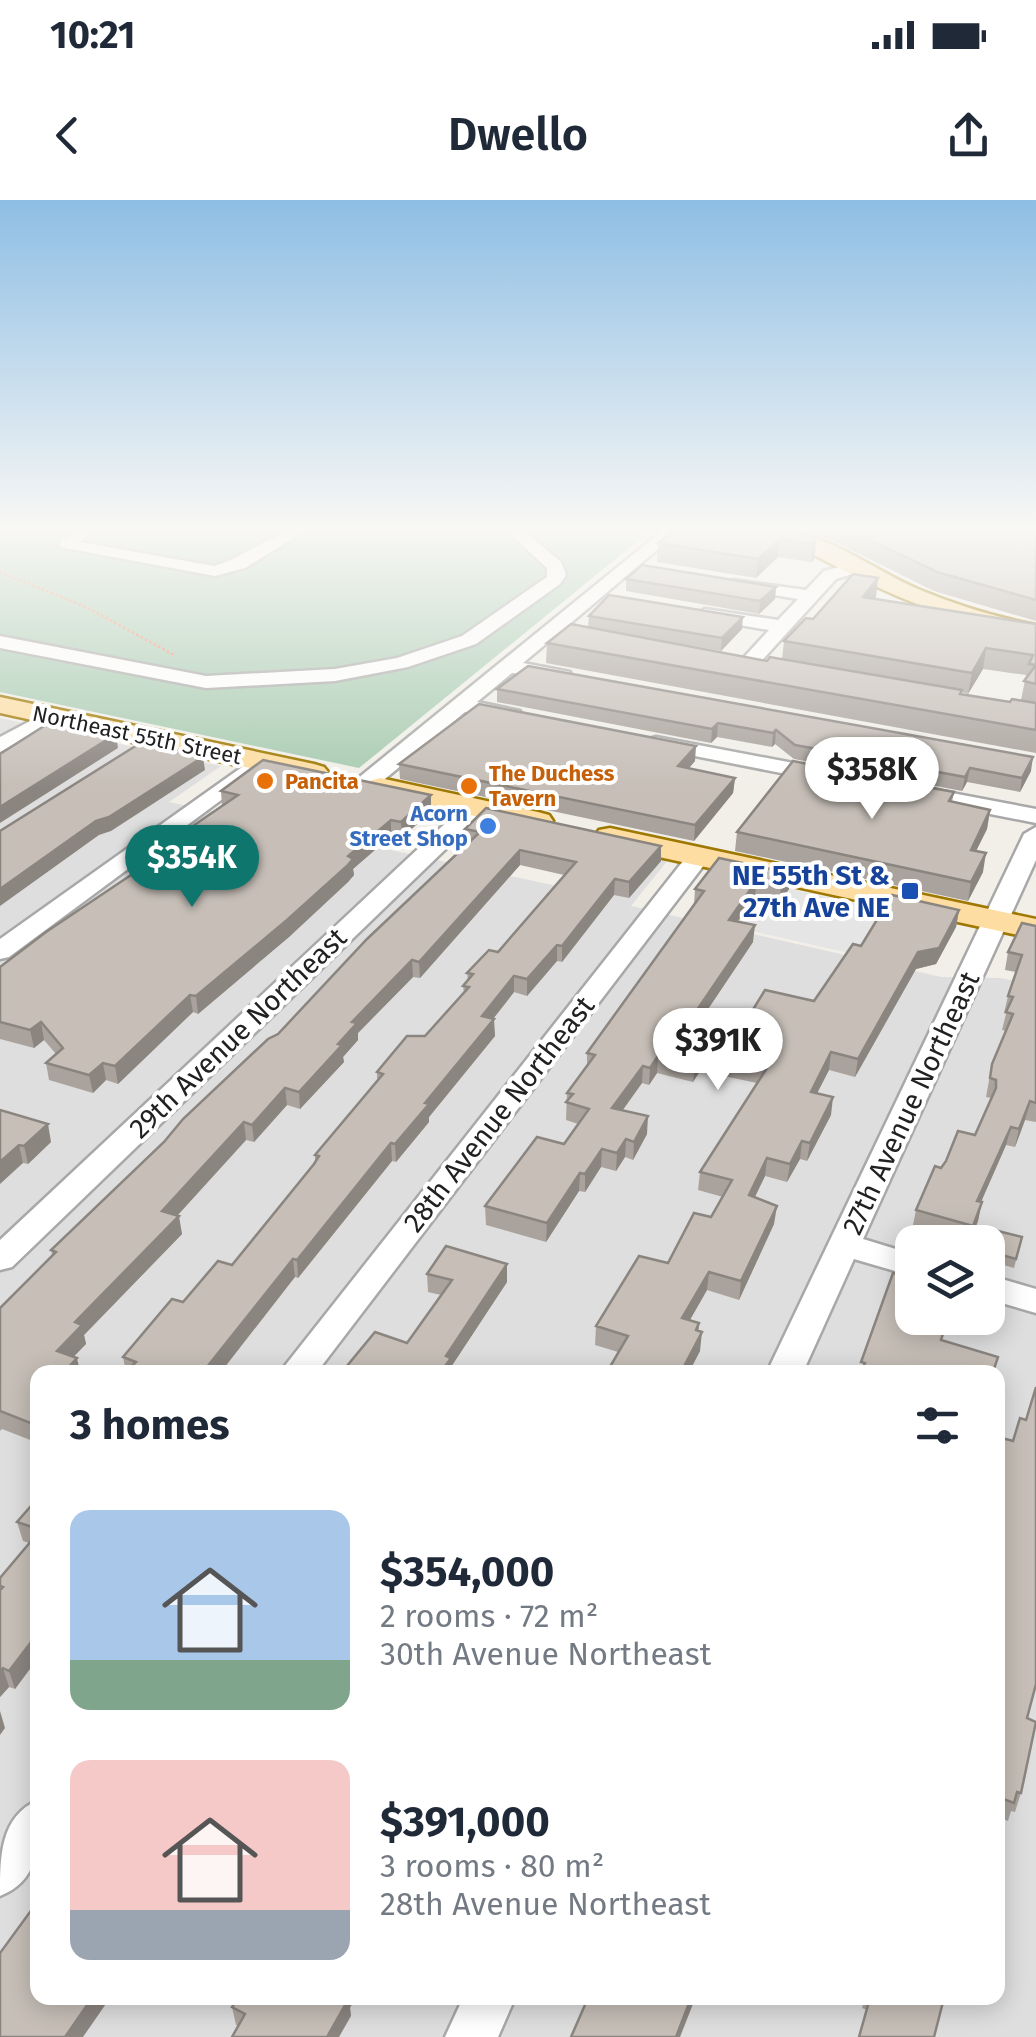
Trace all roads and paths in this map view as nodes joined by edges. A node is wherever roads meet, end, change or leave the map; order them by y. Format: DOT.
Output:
graph roads {
  1 [pos="104,617"];
  2 [pos="501,617"];
  3 [pos="568,617"];
  4 [pos="723,617"];
  5 [pos="790,617"];
  6 [pos="972,617"];
  7 [pos="781,626"];
  8 [pos="550,631"];
  9 [pos="1036,632"];
  10 [pos="0,642"];
  11 [pos="620,643"];
  12 [pos="748,665"];
  13 [pos="507,666"];
  14 [pos="577,679"];
  15 [pos="206,682"];
  16 [pos="0,705"];
  17 [pos="461,705"];
  18 [pos="51,716"];
  19 [pos="536,720"];
  20 [pos="150,738"];
  21 [pos="633,738"];
  22 [pos="0,746"];
  23 [pos="123,756"];
  24 [pos="259,761"];
  25 [pos="364,784"];
  26 [pos="475,808"];
  27 [pos="1036,816"];
  28 [pos="1036,835"];
  29 [pos="700,856"];
  30 [pos="995,920"];
  31 [pos="1036,929"];
  32 [pos="0,950"];
  33 [pos="845,1246"];
  34 [pos="0,1259"];
  35 [pos="895,1260"];
  36 [pos="1005,1291"];
  37 [pos="1036,1301"];
  38 [pos="303,1365"];
  39 [pos="788,1365"];
  40 [pos="30,1833"];
  41 [pos="0,1873"];
  42 [pos="487,2005"];
  43 [pos="471,2037"];
  1 -- 15 [label="path"];
  2 -- 15 [label="street"];
  3 -- 8 [label="street"];
  4 -- 7 [label="street"];
  5 -- 7 [label="street"];
  6 -- 9 [label="main road"];
  7 -- 12 [label="street"];
  8 -- 11 [label="street"];
  8 -- 13 [label="street"];
  10 -- 15 [label="street"];
  13 -- 14 [label="street"];
  13 -- 17 [label="street"];
  16 -- 18 [label="main road, Northeast 55th Street"];
  17 -- 19 [label="street"];
  17 -- 25 [label="street"];
  18 -- 20 [label="main road, Northeast 55th Street"];
  18 -- 22 [label="street"];
  20 -- 23 [label="street"];
  20 -- 24 [label="main road, Northeast 55th Street"];
  21 -- 27 [label="street"];
  24 -- 25 [label="main road, Northeast 55th Street"];
  24 -- 32 [label="street"];
  25 -- 26 [label="main road, Northeast 55th Street"];
  26 -- 29 [label="main road, Northeast 55th Street"];
  26 -- 34 [label="street, 29th Avenue Northeast"];
  28 -- 30 [label="street, 27th Avenue Northeast"];
  29 -- 30 [label="main road, Northeast 55th Street"];
  29 -- 38 [label="street, 28th Avenue Northeast"];
  30 -- 31 [label="main road, Northeast 55th Street"];
  30 -- 33 [label="street, 27th Avenue Northeast"];
  33 -- 35 [label="street"];
  33 -- 39 [label="street, 27th Avenue Northeast"];
  36 -- 37 [label="street"];
  40 -- 41 [label="street"];
  42 -- 43 [label="street"];
}
